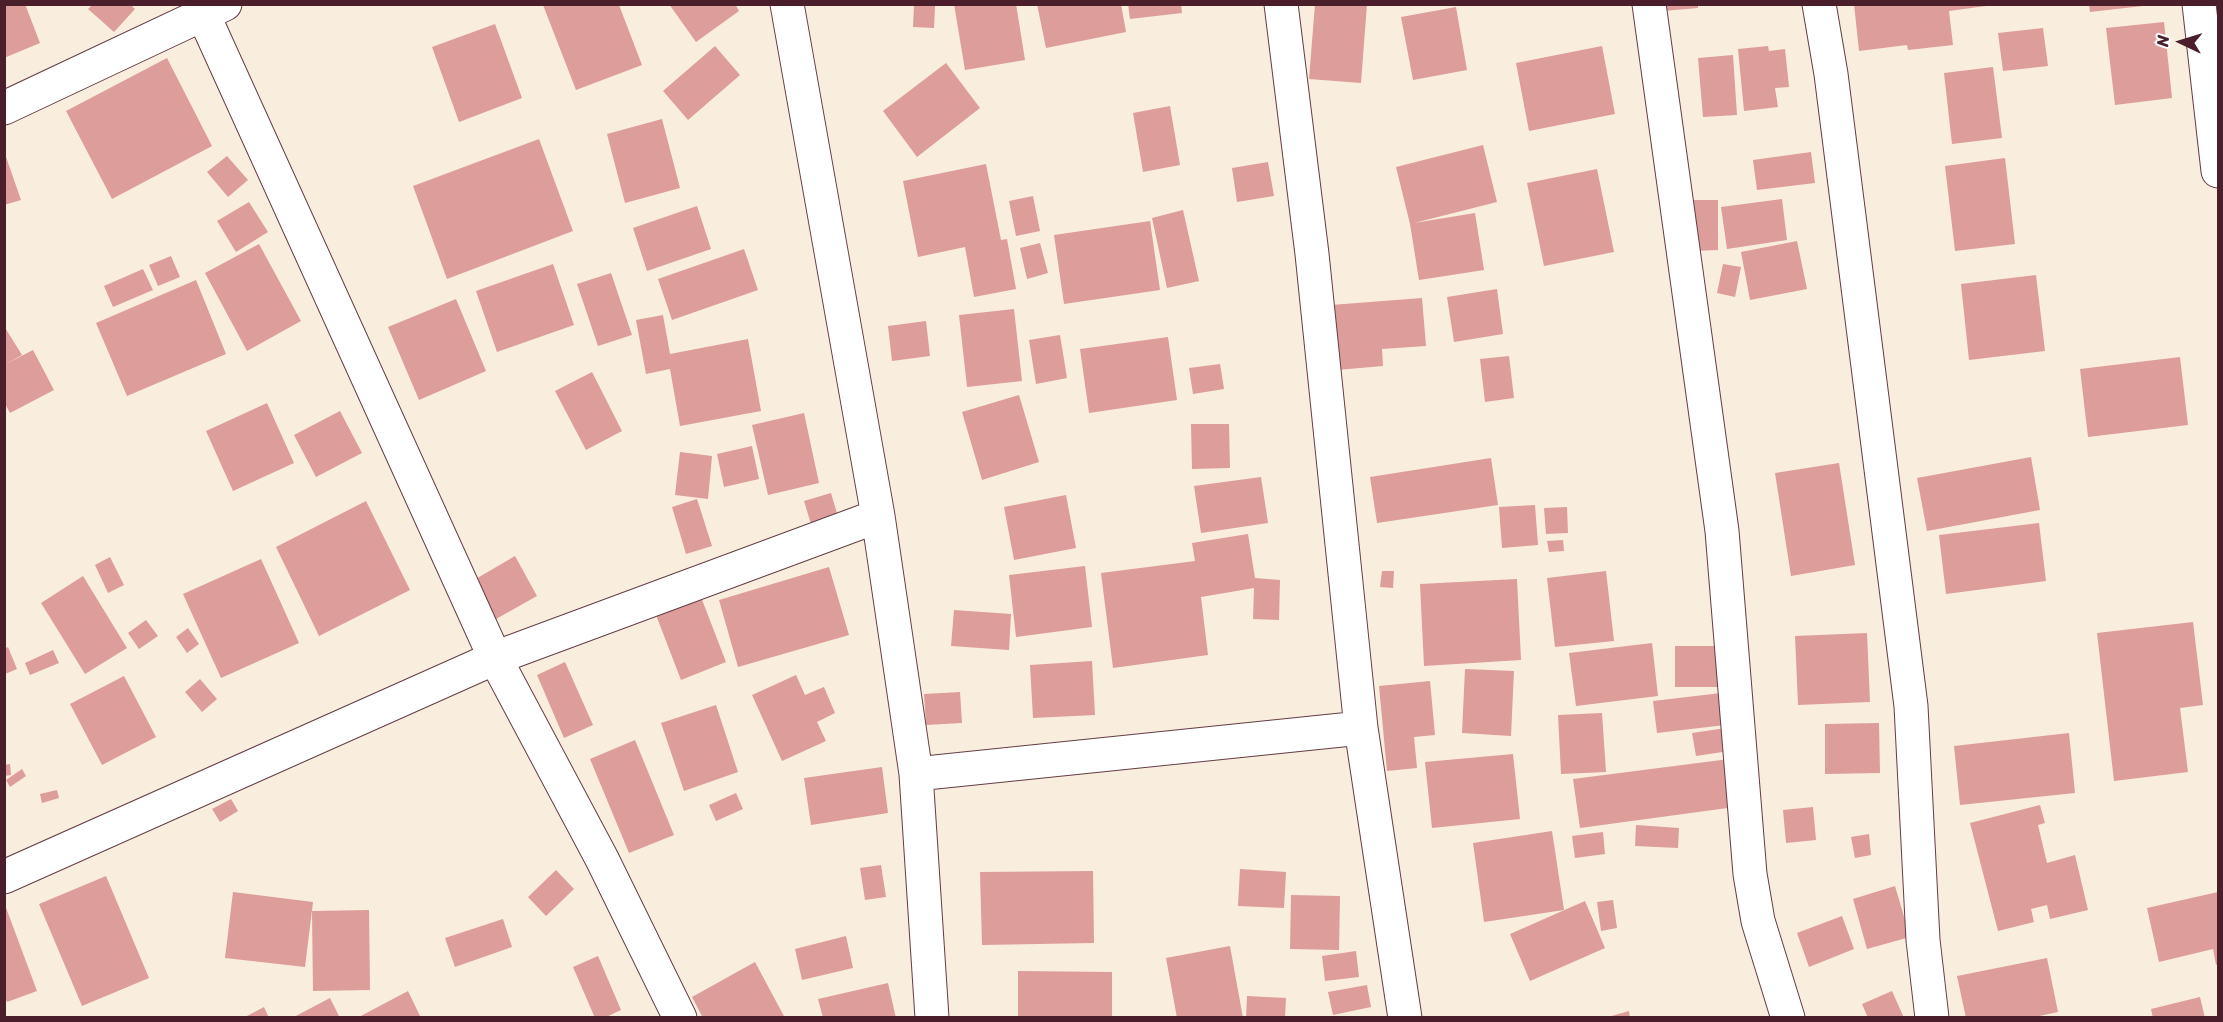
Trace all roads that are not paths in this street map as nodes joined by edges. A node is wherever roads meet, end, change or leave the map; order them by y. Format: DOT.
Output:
graph roads {
  1 [pos="787,4"];
  2 [pos="1281,4"];
  3 [pos="1649,4"];
  4 [pos="1819,4"];
  5 [pos="2199,4"];
  6 [pos="214,9"];
  7 [pos="4,108"];
  8 [pos="2218,171"];
  9 [pos="878,516"];
  10 [pos="495,658"];
  11 [pos="1361,728"];
  12 [pos="915,774"];
  13 [pos="4,877"];
  14 [pos="680,1017"];
  15 [pos="932,1017"];
  16 [pos="1405,1017"];
  17 [pos="1788,1017"];
  18 [pos="1932,1017"];
  1 -- 9 [label="street"];
  2 -- 11 [label="street"];
  3 -- 17 [label="street"];
  4 -- 18 [label="street"];
  5 -- 8 [label="street"];
  6 -- 7 [label="street"];
  6 -- 10 [label="street"];
  9 -- 10 [label="street"];
  9 -- 12 [label="street"];
  10 -- 13 [label="street"];
  10 -- 14 [label="street"];
  11 -- 12 [label="street"];
  11 -- 16 [label="street"];
  12 -- 15 [label="street"];
}
